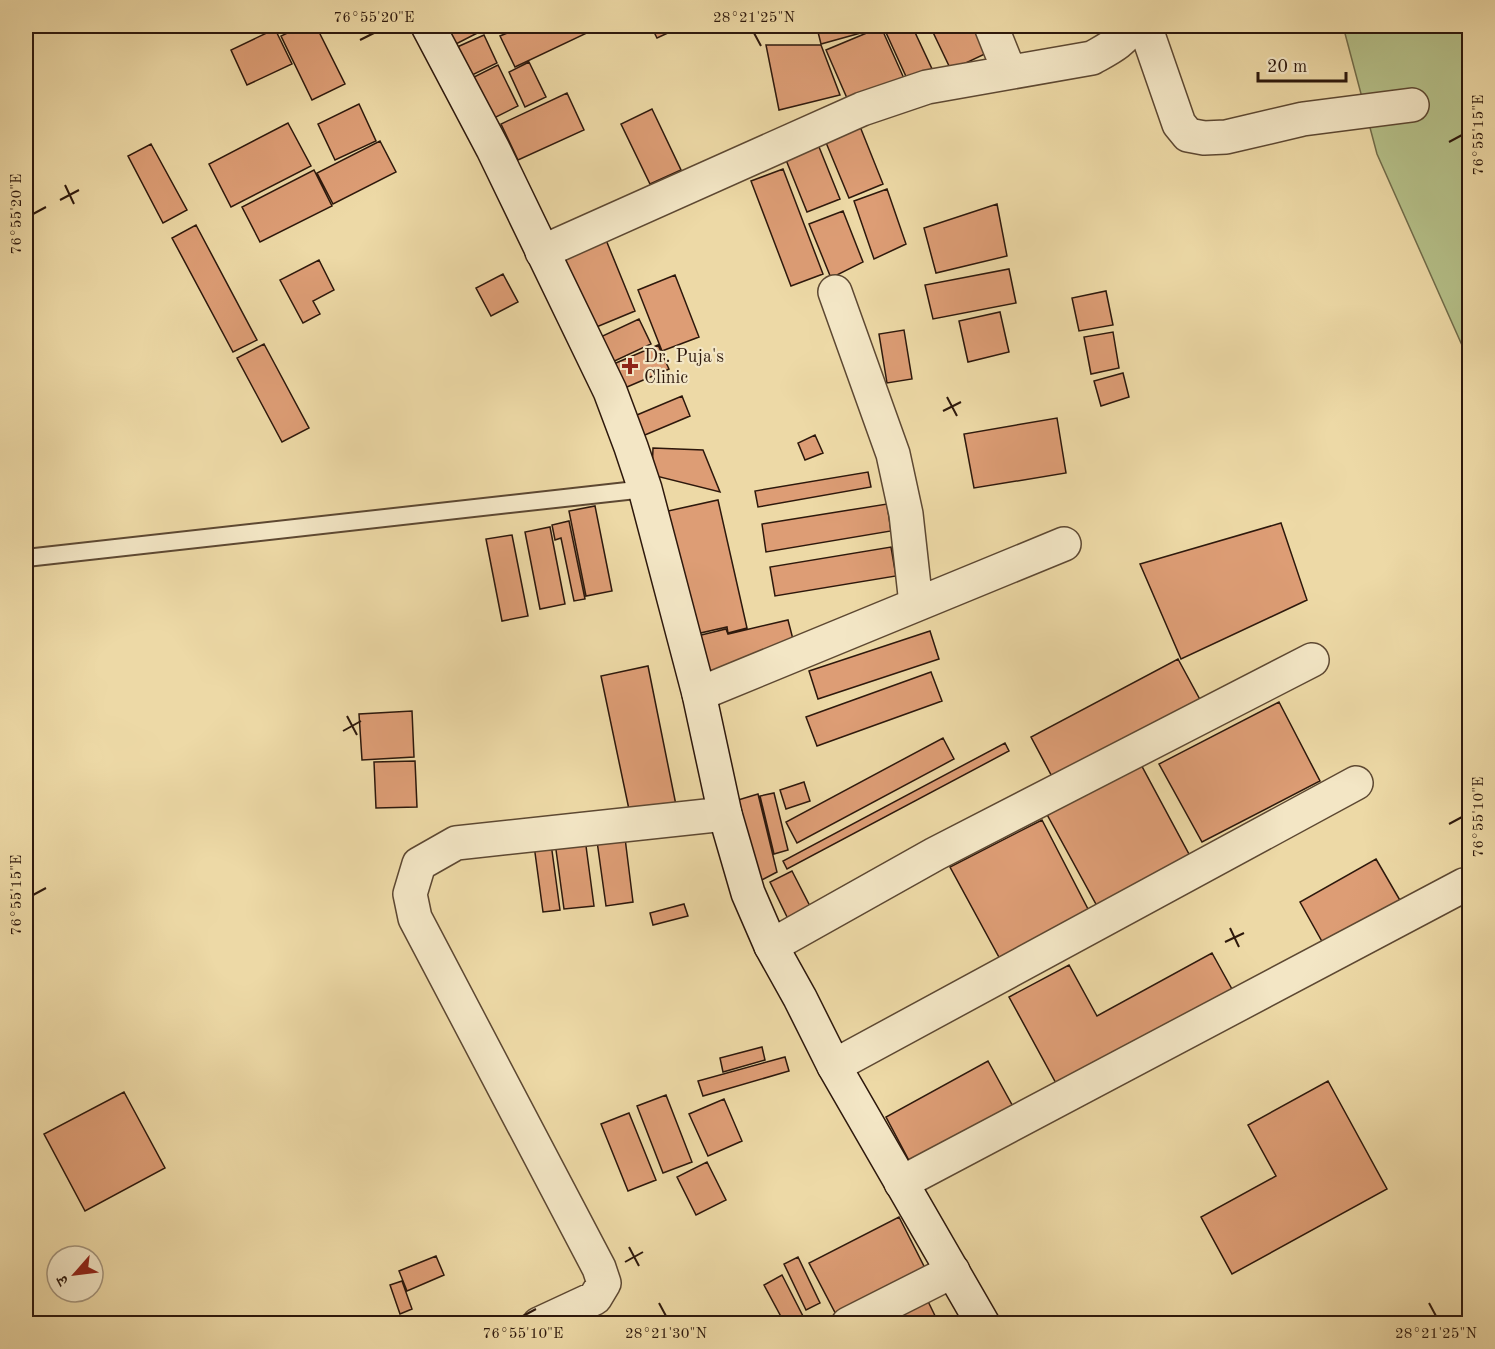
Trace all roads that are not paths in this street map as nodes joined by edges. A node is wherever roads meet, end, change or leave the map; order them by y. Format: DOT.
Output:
graph roads {
  1 [pos="428,26"];
  2 [pos="991,26"];
  3 [pos="1130,26"];
  4 [pos="1145,26"];
  5 [pos="1009,71"];
  6 [pos="1412,105"];
  7 [pos="542,252"];
  8 [pos="835,292"];
  9 [pos="645,489"];
  10 [pos="1064,544"];
  11 [pos="26,558"];
  12 [pos="916,604"];
  13 [pos="1312,660"];
  14 [pos="699,694"];
  15 [pos="1356,783"];
  16 [pos="725,814"];
  17 [pos="1464,885"];
  18 [pos="771,946"];
  19 [pos="834,1066"];
  20 [pos="901,1183"];
  21 [pos="953,1271"];
  22 [pos="539,1323"];
  23 [pos="848,1323"];
  24 [pos="983,1323"];
  1 -- 7 [label="street"];
  2 -- 5 [label="street"];
  3 -- 5 [label="street"];
  4 -- 6 [label="street"];
  5 -- 7 [label="street"];
  7 -- 9 [label="street"];
  8 -- 12 [label="street"];
  9 -- 11 [label="lane"];
  9 -- 14 [label="street"];
  10 -- 12 [label="street"];
  12 -- 14 [label="street"];
  13 -- 18 [label="street"];
  14 -- 16 [label="street"];
  15 -- 19 [label="street"];
  16 -- 18 [label="street"];
  16 -- 22 [label="street"];
  17 -- 20 [label="street"];
  18 -- 19 [label="street"];
  19 -- 20 [label="street"];
  20 -- 21 [label="street"];
  21 -- 23 [label="street"];
  21 -- 24 [label="street"];
}
